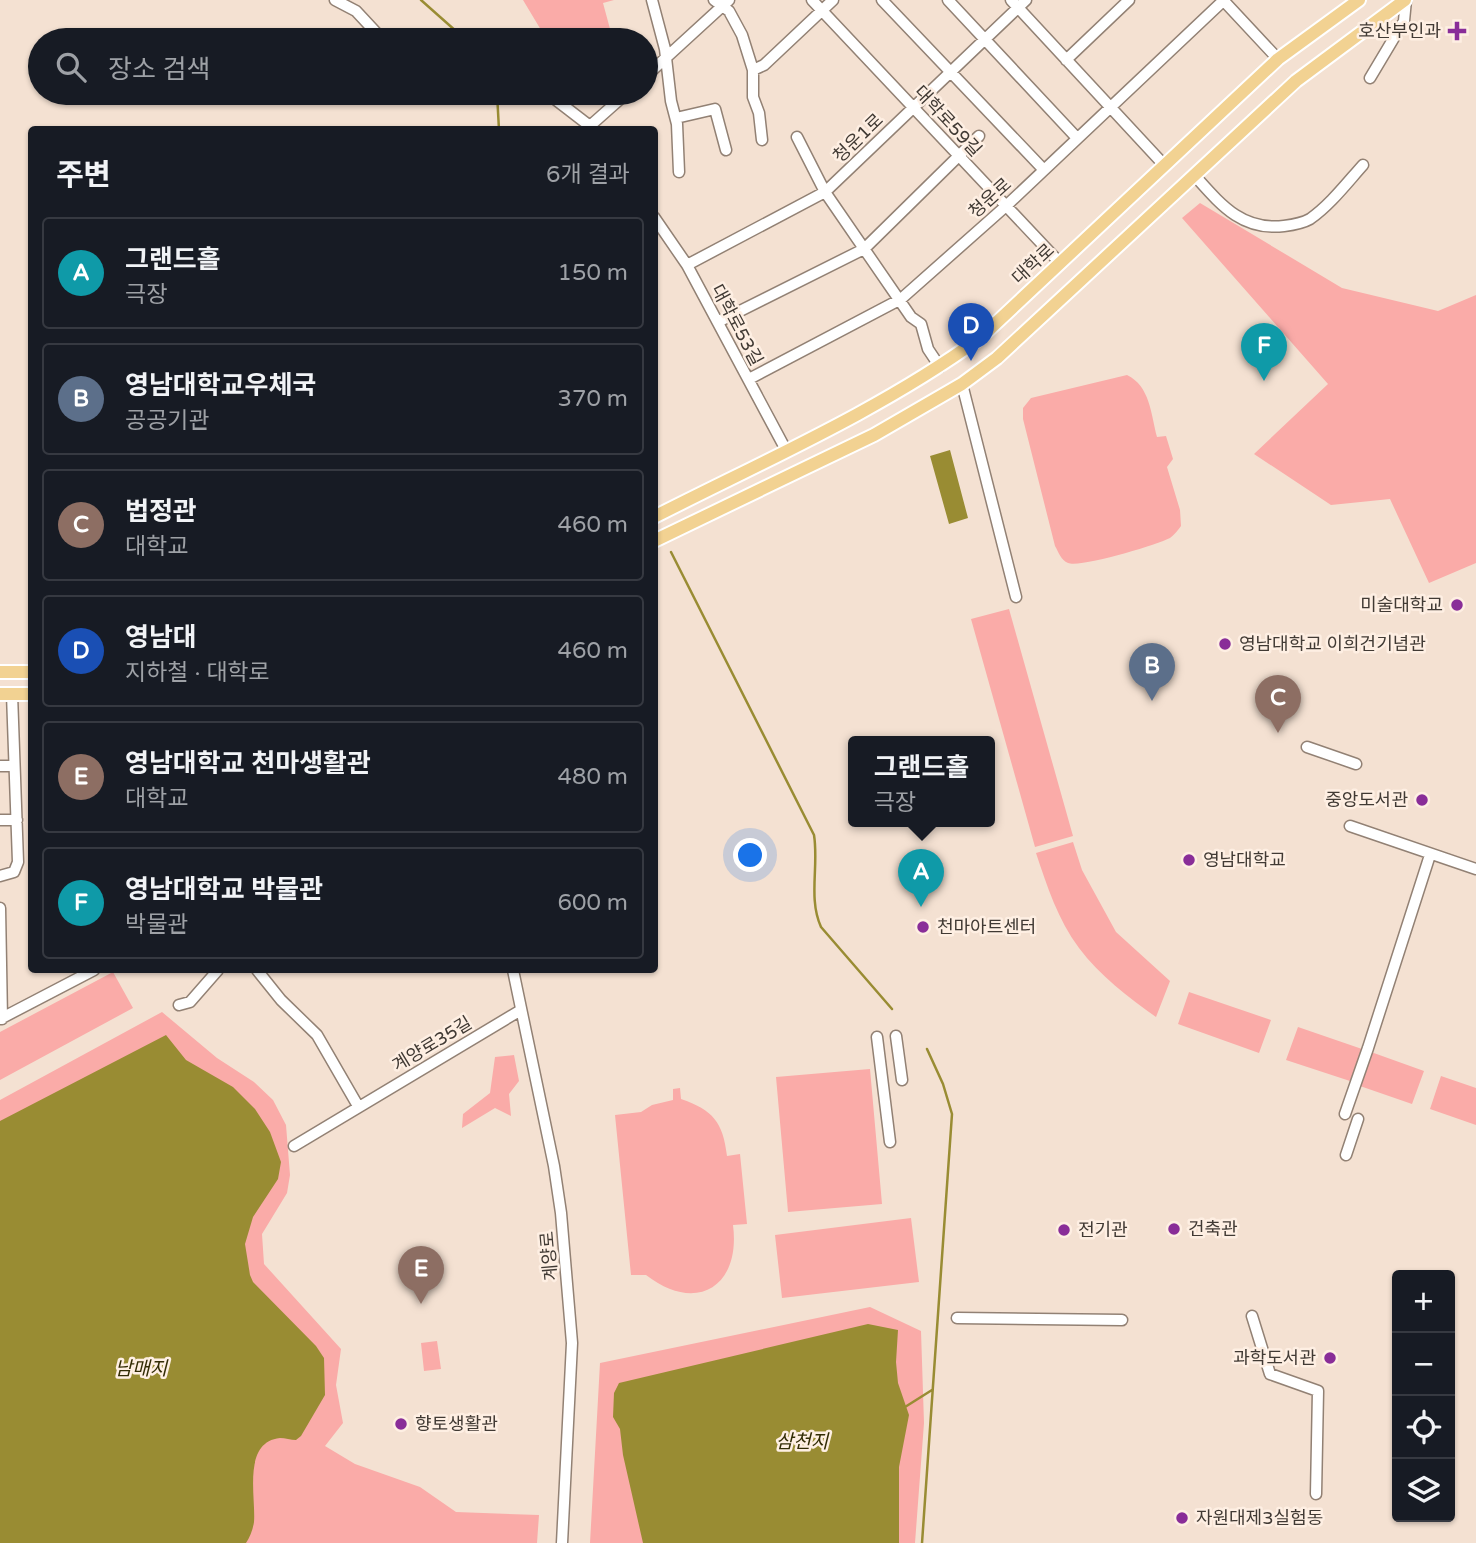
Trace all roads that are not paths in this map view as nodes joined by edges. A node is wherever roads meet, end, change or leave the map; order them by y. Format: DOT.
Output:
graph roads {
  1 [pos="335,0"];
  2 [pos="652,0"];
  3 [pos="714,0"];
  4 [pos="812,0"];
  5 [pos="833,0"];
  6 [pos="881,0"];
  7 [pos="948,0"];
  8 [pos="1129,0"];
  9 [pos="1223,0"];
  10 [pos="1359,0"];
  11 [pos="1406,0"];
  12 [pos="1018,2"];
  13 [pos="727,3"];
  14 [pos="822,10"];
  15 [pos="372,28"];
  16 [pos="984,38"];
  17 [pos="666,58"];
  18 [pos="1278,59"];
  19 [pos="1066,60"];
  20 [pos="658,65"];
  21 [pos="753,70"];
  22 [pos="949,72"];
  23 [pos="1370,78"];
  24 [pos="563,105"];
  25 [pos="615,105"];
  26 [pos="913,106"];
  27 [pos="1110,108"];
  28 [pos="676,118"];
  29 [pos="592,126"];
  30 [pos="594,126"];
  31 [pos="979,136"];
  32 [pos="797,137"];
  33 [pos="1077,138"];
  34 [pos="762,140"];
  35 [pos="726,150"];
  36 [pos="959,156"];
  37 [pos="1363,165"];
  38 [pos="1165,166"];
  39 [pos="1044,170"];
  40 [pos="679,172"];
  41 [pos="1195,176"];
  42 [pos="825,192"];
  43 [pos="1006,206"];
  44 [pos="658,223"];
  45 [pos="864,249"];
  46 [pos="1060,263"];
  47 [pos="687,265"];
  48 [pos="901,299"];
  49 [pos="718,322"];
  50 [pos="940,367"];
  51 [pos="749,379"];
  52 [pos="962,384"];
  53 [pos="786,450"];
  54 [pos="658,515"];
  55 [pos="658,539"];
  56 [pos="1016,597"];
  57 [pos="0,672"];
  58 [pos="28,672"];
  59 [pos="6,694"];
  60 [pos="28,694"];
  61 [pos="1307,747"];
  62 [pos="1356,764"];
  63 [pos="0,766"];
  64 [pos="14,766"];
  65 [pos="0,820"];
  66 [pos="17,820"];
  67 [pos="1350,826"];
  68 [pos="1430,855"];
  69 [pos="1476,869"];
  70 [pos="0,876"];
  71 [pos="0,908"];
  72 [pos="1,952"];
  73 [pos="85,973"];
  74 [pos="215,973"];
  75 [pos="259,973"];
  76 [pos="514,973"];
  77 [pos="0,980"];
  78 [pos="178,1005"];
  79 [pos="522,1010"];
  80 [pos="1,1019"];
  81 [pos="896,1036"];
  82 [pos="877,1037"];
  83 [pos="902,1080"];
  84 [pos="358,1106"];
  85 [pos="1345,1114"];
  86 [pos="1357,1119"];
  87 [pos="890,1142"];
  88 [pos="294,1146"];
  89 [pos="1346,1155"];
  90 [pos="1252,1316"];
  91 [pos="957,1318"];
  92 [pos="1122,1320"];
  93 [pos="1316,1494"];
  94 [pos="562,1543"];
  1 -- 15 [label="street"];
  2 -- 17 [label="street"];
  3 -- 13 [label="street"];
  4 -- 14 [label="street, 대학로59길"];
  5 -- 14 [label="street"];
  6 -- 22 [label="street"];
  7 -- 16 [label="street"];
  8 -- 19 [label="street"];
  9 -- 18 [label="street"];
  9 -- 27 [label="street, 청운로"];
  10 -- 18 [label="main road, 대학로"];
  11 -- 23 [label="street"];
  11 -- 41 [label="main road"];
  12 -- 16 [label="street, 청운1로"];
  12 -- 19 [label="street"];
  13 -- 17 [label="street"];
  13 -- 21 [label="street"];
  14 -- 21 [label="street"];
  14 -- 26 [label="street, 대학로59길"];
  16 -- 22 [label="street, 청운1로"];
  16 -- 33 [label="street"];
  17 -- 20 [label="street"];
  17 -- 28 [label="street"];
  18 -- 38 [label="main road, 대학로"];
  19 -- 27 [label="street"];
  21 -- 34 [label="street"];
  22 -- 26 [label="street, 청운1로"];
  22 -- 39 [label="street"];
  24 -- 29 [label="street"];
  25 -- 30 [label="street"];
  26 -- 36 [label="street, 대학로59길"];
  26 -- 42 [label="street, 청운1로"];
  27 -- 33 [label="street, 청운로"];
  27 -- 38 [label="street"];
  28 -- 35 [label="street"];
  28 -- 40 [label="street"];
  31 -- 36 [label="street"];
  32 -- 42 [label="street"];
  33 -- 39 [label="street, 청운로"];
  36 -- 43 [label="street, 대학로59길"];
  36 -- 45 [label="street"];
  37 -- 41 [label="street"];
  38 -- 46 [label="main road, 대학로"];
  39 -- 43 [label="street, 청운로"];
  41 -- 52 [label="main road"];
  42 -- 45 [label="street"];
  42 -- 47 [label="street, 청운1로"];
  43 -- 46 [label="street, 대학로59길"];
  43 -- 48 [label="street, 청운로"];
  44 -- 47 [label="street, 대학로53길"];
  45 -- 48 [label="street"];
  45 -- 49 [label="street"];
  46 -- 50 [label="main road, 대학로"];
  47 -- 49 [label="street, 대학로53길"];
  48 -- 50 [label="street"];
  48 -- 51 [label="street, 청운로"];
  49 -- 51 [label="street, 대학로53길"];
  50 -- 53 [label="main road, 대학로"];
  51 -- 53 [label="street, 대학로53길"];
  52 -- 55 [label="main road"];
  52 -- 56 [label="street"];
  53 -- 54 [label="main road, 대학로"];
  57 -- 58 [label="main road"];
  59 -- 60 [label="main road"];
  59 -- 64 [label="street"];
  61 -- 62 [label="street"];
  63 -- 64 [label="street"];
  64 -- 66 [label="street"];
  65 -- 66 [label="street"];
  66 -- 70 [label="street"];
  67 -- 68 [label="street"];
  68 -- 69 [label="street"];
  68 -- 85 [label="street"];
  71 -- 72 [label="street"];
  72 -- 77 [label="street"];
  73 -- 80 [label="street"];
  74 -- 78 [label="street"];
  75 -- 84 [label="street"];
  76 -- 79 [label="street, 계양로"];
  77 -- 80 [label="street"];
  79 -- 84 [label="street, 계양로35길"];
  79 -- 94 [label="street, 계양로"];
  81 -- 83 [label="street"];
  82 -- 87 [label="street"];
  84 -- 88 [label="street, 계양로35길"];
  86 -- 89 [label="street"];
  90 -- 93 [label="street"];
  91 -- 92 [label="street"];
}
